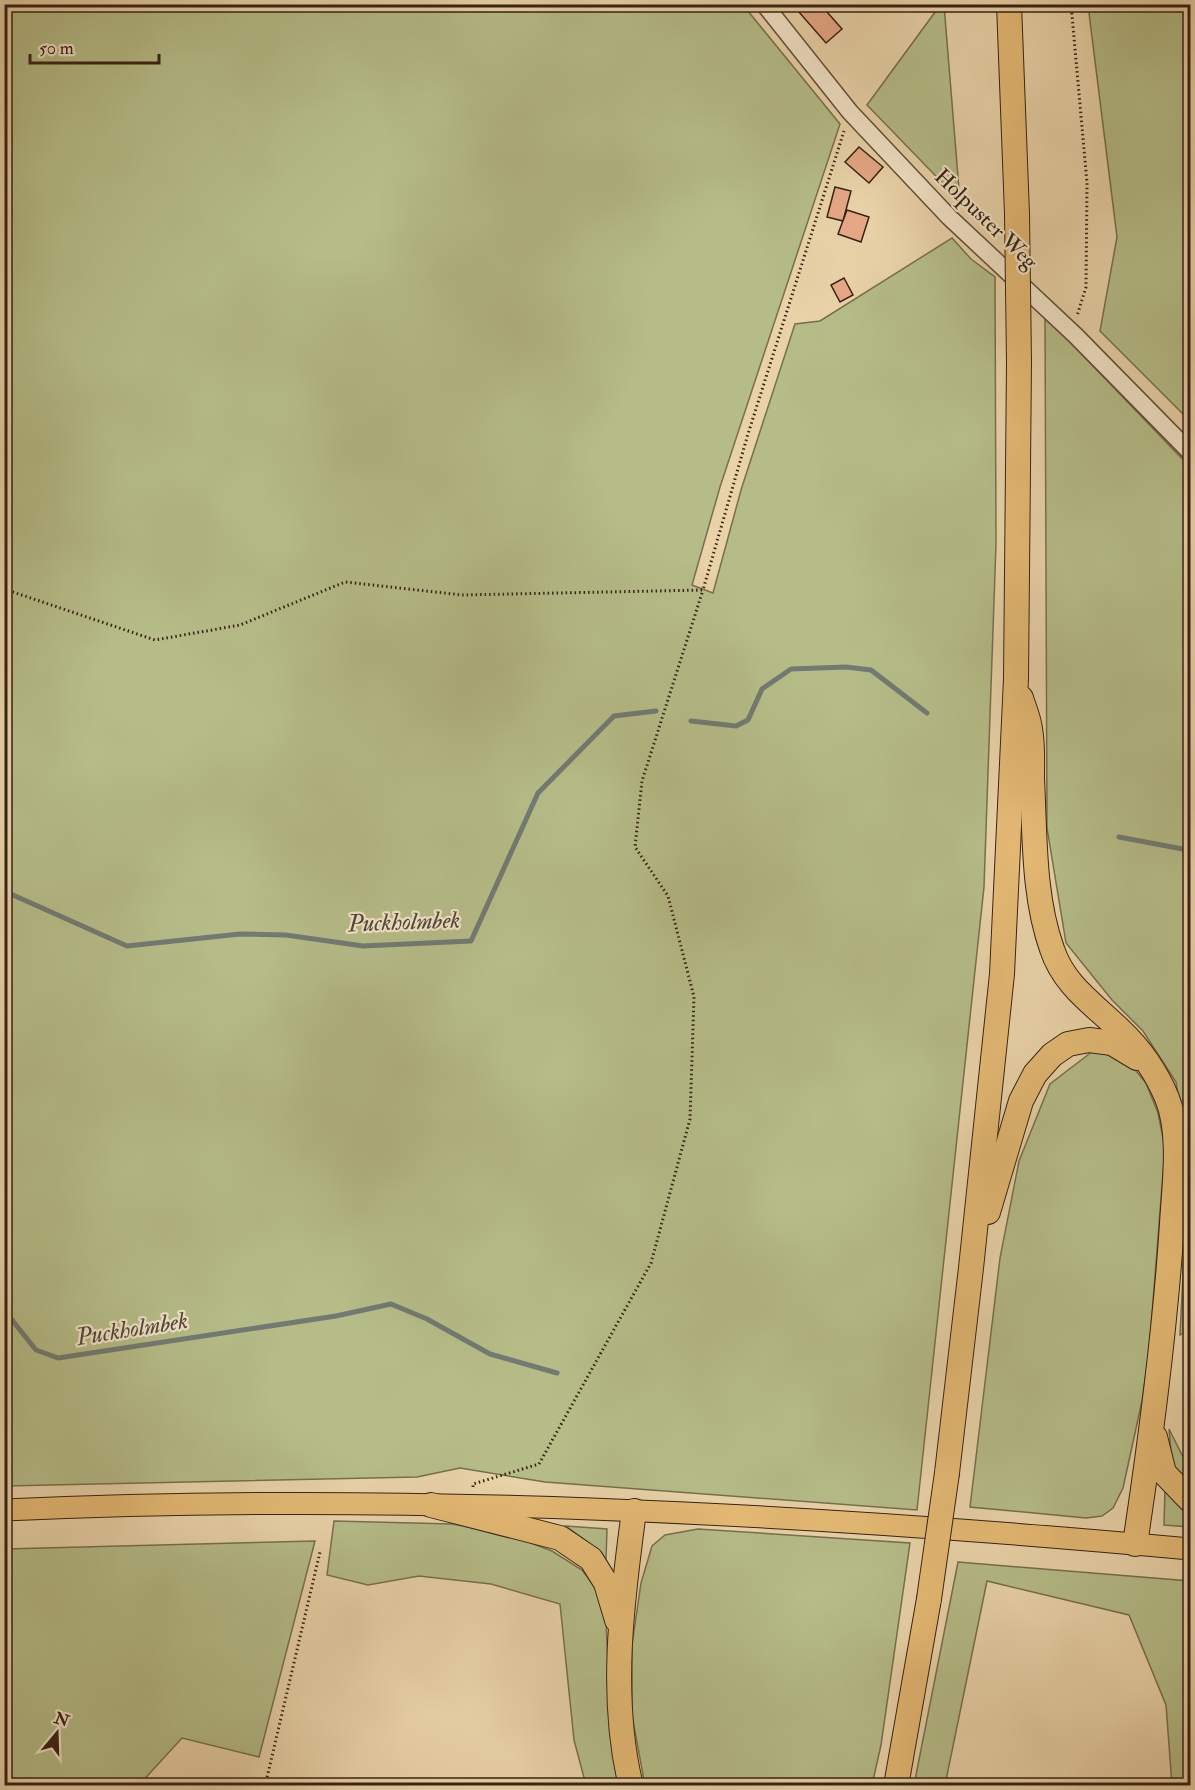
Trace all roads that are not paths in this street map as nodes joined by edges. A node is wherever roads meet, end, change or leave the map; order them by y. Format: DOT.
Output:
graph roads {
  1 [pos="764,4"];
  2 [pos="1009,4"];
  3 [pos="1191,453"];
  4 [pos="1016,679"];
  5 [pos="1150,1065"];
  6 [pos="971,1268"];
  7 [pos="1152,1426"];
  8 [pos="1191,1500"];
  9 [pos="431,1505"];
  10 [pos="4,1510"];
  11 [pos="634,1511"];
  12 [pos="1136,1544"];
  13 [pos="1191,1549"];
  14 [pos="620,1630"];
  15 [pos="631,1785"];
  16 [pos="896,1785"];
  1 -- 3 [label="street, Holpuster Weg"];
  2 -- 4 [label="highway, bridge"];
  4 -- 5 [label="highway"];
  4 -- 6 [label="highway"];
  5 -- 6 [label="highway"];
  5 -- 7 [label="highway"];
  6 -- 16 [label="highway, bridge"];
  7 -- 8 [label="highway"];
  7 -- 12 [label="highway"];
  9 -- 10 [label="main road"];
  9 -- 11 [label="main road"];
  9 -- 14 [label="highway"];
  11 -- 12 [label="main road"];
  11 -- 14 [label="highway"];
  12 -- 13 [label="main road"];
  14 -- 15 [label="highway"];
}
